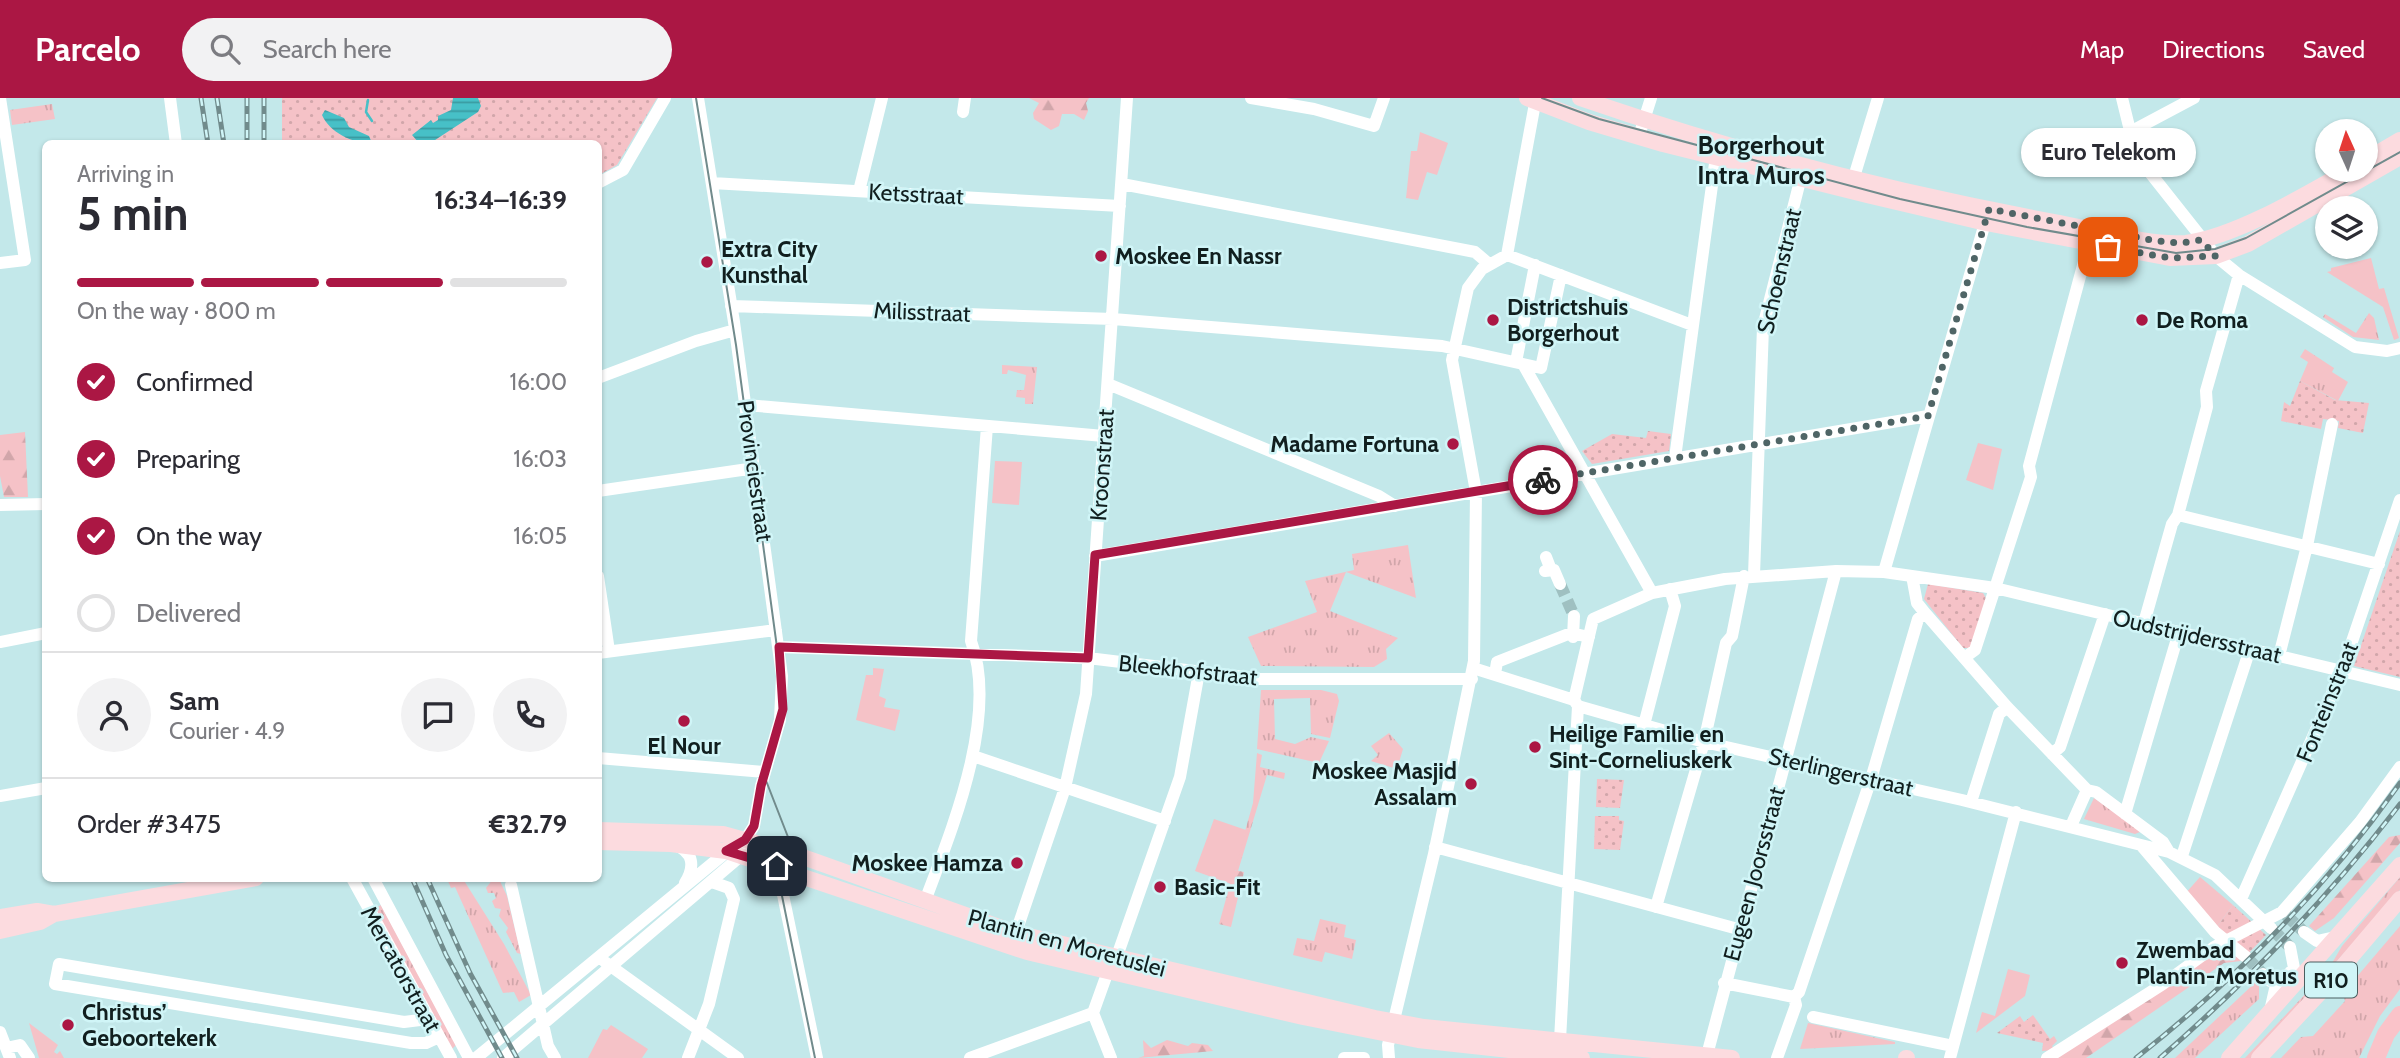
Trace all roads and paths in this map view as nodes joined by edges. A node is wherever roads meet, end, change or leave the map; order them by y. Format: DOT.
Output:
graph roads {
  1 [pos="0,98"];
  2 [pos="665,98"];
  3 [pos="698,98"];
  4 [pos="882,98"];
  5 [pos="965,98"];
  6 [pos="1128,98"];
  7 [pos="1251,98"];
  8 [pos="1384,98"];
  9 [pos="1580,98"];
  10 [pos="1651,98"];
  11 [pos="1878,98"];
  12 [pos="2122,98"];
  13 [pos="2194,98"];
  14 [pos="1534,99"];
  15 [pos="168,100"];
  16 [pos="963,112"];
  17 [pos="1644,120"];
  18 [pos="2130,132"];
  19 [pos="1639,136"];
  20 [pos="175,140"];
  21 [pos="2400,140"];
  22 [pos="2378,153"];
  23 [pos="1716,156"];
  24 [pos="2400,157"];
  25 [pos="1801,177"];
  26 [pos="1854,177"];
  27 [pos="602,181"];
  28 [pos="2328,182"];
  29 [pos="712,183"];
  30 [pos="1122,184"];
  31 [pos="859,191"];
  32 [pos="1121,206"];
  33 [pos="1987,216"];
  34 [pos="2201,240"];
  35 [pos="2089,243"];
  36 [pos="2236,249"];
  37 [pos="1507,255"];
  38 [pos="2216,256"];
  39 [pos="0,263"];
  40 [pos="1489,264"];
  41 [pos="1535,265"];
  42 [pos="2236,273"];
  43 [pos="1561,275"];
  44 [pos="732,306"];
  45 [pos="1113,319"];
  46 [pos="1692,325"];
  47 [pos="735,330"];
  48 [pos="2400,348"];
  49 [pos="1454,349"];
  50 [pos="1519,363"];
  51 [pos="602,377"];
  52 [pos="1108,384"];
  53 [pos="746,405"];
  54 [pos="1928,416"];
  55 [pos="2332,424"];
  56 [pos="987,426"];
  57 [pos="1104,436"];
  58 [pos="1758,445"];
  59 [pos="1675,458"];
  60 [pos="755,468"];
  61 [pos="1585,472"];
  62 [pos="602,490"];
  63 [pos="1476,492"];
  64 [pos="2400,500"];
  65 [pos="42,504"];
  66 [pos="0,505"];
  67 [pos="1395,506"];
  68 [pos="2178,515"];
  69 [pos="2307,546"];
  70 [pos="1095,555"];
  71 [pos="1546,557"];
  72 [pos="2379,564"];
  73 [pos="1836,571"];
  74 [pos="1884,572"];
  75 [pos="1749,576"];
  76 [pos="1912,576"];
  77 [pos="1560,584"];
  78 [pos="1995,588"];
  79 [pos="1670,589"];
  80 [pos="1652,593"];
  81 [pos="1921,608"];
  82 [pos="2105,614"];
  83 [pos="1574,616"];
  84 [pos="2144,624"];
  85 [pos="602,627"];
  86 [pos="776,630"];
  87 [pos="2179,632"];
  88 [pos="42,634"];
  89 [pos="1572,635"];
  90 [pos="1589,637"];
  91 [pos="0,642"];
  92 [pos="779,647"];
  93 [pos="2250,649"];
  94 [pos="604,652"];
  95 [pos="975,653"];
  96 [pos="2279,656"];
  97 [pos="1088,658"];
  98 [pos="1964,658"];
  99 [pos="2342,671"];
  100 [pos="1199,672"];
  101 [pos="1473,673"];
  102 [pos="1495,674"];
  103 [pos="2400,685"];
  104 [pos="1576,703"];
  105 [pos="2007,707"];
  106 [pos="1644,725"];
  107 [pos="1704,742"];
  108 [pos="2052,754"];
  109 [pos="974,756"];
  110 [pos="602,758"];
  111 [pos="1785,760"];
  112 [pos="2400,767"];
  113 [pos="765,772"];
  114 [pos="1871,779"];
  115 [pos="1065,788"];
  116 [pos="42,789"];
  117 [pos="2087,790"];
  118 [pos="0,796"];
  119 [pos="1970,802"];
  120 [pos="2016,812"];
  121 [pos="2125,814"];
  122 [pos="1165,821"];
  123 [pos="2071,826"];
  124 [pos="602,830"];
  125 [pos="602,842"];
  126 [pos="671,844"];
  127 [pos="2141,845"];
  128 [pos="1435,847"];
  129 [pos="738,849"];
  130 [pos="2175,854"];
  131 [pos="2400,865"];
  132 [pos="777,866"];
  133 [pos="234,882"];
  134 [pos="354,882"];
  135 [pos="375,882"];
  136 [pos="712,882"];
  137 [pos="1568,883"];
  138 [pos="685,884"];
  139 [pos="511,885"];
  140 [pos="2241,899"];
  141 [pos="2400,899"];
  142 [pos="925,901"];
  143 [pos="1656,908"];
  144 [pos="54,914"];
  145 [pos="0,917"];
  146 [pos="2268,925"];
  147 [pos="1738,929"];
  148 [pos="0,931"];
  149 [pos="2304,932"];
  150 [pos="2339,935"];
  151 [pos="1014,940"];
  152 [pos="2226,941"];
  153 [pos="2290,947"];
  154 [pos="599,954"];
  155 [pos="2246,957"];
  156 [pos="1116,959"];
  157 [pos="610,967"];
  158 [pos="1107,974"];
  159 [pos="1724,983"];
  160 [pos="1794,997"];
  161 [pos="537,1000"];
  162 [pos="317,1007"];
  163 [pos="425,1012"];
  164 [pos="2270,1012"];
  165 [pos="1093,1013"];
  166 [pos="2400,1014"];
  167 [pos="1813,1017"];
  168 [pos="543,1024"];
  169 [pos="313,1028"];
  170 [pos="1393,1029"];
  171 [pos="700,1031"];
  172 [pos="0,1034"];
  173 [pos="439,1037"];
  174 [pos="1560,1040"];
  175 [pos="1953,1047"];
  176 [pos="8,1053"];
  177 [pos="1707,1055"];
  178 [pos="1548,1056"];
  179 [pos="1385,1057"];
  180 [pos="29,1058"];
  181 [pos="451,1058"];
  182 [pos="469,1058"];
  183 [pos="476,1058"];
  184 [pos="503,1058"];
  185 [pos="555,1058"];
  186 [pos="688,1058"];
  187 [pos="738,1058"];
  188 [pos="817,1058"];
  189 [pos="970,1058"];
  190 [pos="1111,1058"];
  191 [pos="1344,1058"];
  192 [pos="1364,1058"];
  193 [pos="1582,1058"];
  194 [pos="1732,1058"];
  195 [pos="1777,1058"];
  196 [pos="2047,1058"];
  197 [pos="2230,1058"];
  198 [pos="2259,1058"];
  199 [pos="2376,1058"];
  1 -- 39 [label="street"];
  2 -- 27 [label="street"];
  3 -- 29 [label="street, Provinciestraat"];
  4 -- 31 [label="street"];
  5 -- 16 [label="street"];
  6 -- 30 [label="street, Kroonstraat"];
  7 -- 8 [label="street"];
  9 -- 17 [label="main road"];
  10 -- 17 [label="street"];
  11 -- 26 [label="street"];
  12 -- 18 [label="street"];
  13 -- 18 [label="street"];
  14 -- 19 [label="main road"];
  14 -- 37 [label="street"];
  15 -- 20 [label="street"];
  17 -- 19 [label="street"];
  17 -- 26 [label="main road"];
  18 -- 34 [label="street"];
  19 -- 23 [label="main road"];
  21 -- 22 [label="main road"];
  23 -- 25 [label="main road"];
  23 -- 46 [label="street"];
  24 -- 36 [label="main road"];
  25 -- 33 [label="main road"];
  25 -- 58 [label="street, Schoenstraat"];
  26 -- 33 [label="main road"];
  28 -- 34 [label="main road"];
  29 -- 31 [label="street, Ketsstraat"];
  29 -- 44 [label="street, Provinciestraat"];
  30 -- 32 [label="street, Kroonstraat"];
  30 -- 40 [label="street"];
  31 -- 32 [label="street, Ketsstraat"];
  32 -- 45 [label="street, Kroonstraat"];
  33 -- 34 [label="main road"];
  33 -- 35 [label="main road"];
  33 -- 54 [label="street"];
  34 -- 38 [label="street"];
  35 -- 38 [label="main road"];
  35 -- 78 [label="street"];
  36 -- 38 [label="main road"];
  36 -- 42 [label="street"];
  37 -- 40 [label="street"];
  37 -- 41 [label="street"];
  38 -- 42 [label="street"];
  40 -- 49 [label="street"];
  41 -- 43 [label="street"];
  41 -- 50 [label="street"];
  42 -- 48 [label="street"];
  42 -- 68 [label="street"];
  43 -- 46 [label="street"];
  43 -- 50 [label="street"];
  44 -- 45 [label="street, Milisstraat"];
  44 -- 47 [label="street, Provinciestraat"];
  45 -- 49 [label="street, Milisstraat"];
  45 -- 52 [label="street, Kroonstraat"];
  46 -- 59 [label="street"];
  47 -- 51 [label="street"];
  47 -- 53 [label="street, Provinciestraat"];
  49 -- 50 [label="street, Milisstraat"];
  49 -- 63 [label="street"];
  50 -- 61 [label="street"];
  52 -- 57 [label="street, Kroonstraat"];
  52 -- 67 [label="street"];
  53 -- 56 [label="street"];
  53 -- 60 [label="street, Provinciestraat"];
  54 -- 58 [label="street"];
  54 -- 74 [label="street"];
  55 -- 69 [label="street"];
  56 -- 57 [label="street"];
  56 -- 95 [label="street"];
  57 -- 70 [label="street, Kroonstraat"];
  58 -- 59 [label="street"];
  58 -- 75 [label="street, Schoenstraat"];
  59 -- 61 [label="street"];
  60 -- 62 [label="street"];
  60 -- 86 [label="street, Provinciestraat"];
  61 -- 63 [label="street"];
  61 -- 80 [label="street"];
  63 -- 67 [label="street"];
  63 -- 101 [label="street"];
  64 -- 72 [label="street, Fonteinstraat"];
  65 -- 66 [label="street"];
  67 -- 70 [label="street"];
  68 -- 69 [label="street"];
  68 -- 84 [label="street"];
  69 -- 72 [label="street"];
  69 -- 96 [label="street"];
  70 -- 97 [label="street, Kroonstraat"];
  71 -- 77 [label="street"];
  72 -- 99 [label="street, Fonteinstraat"];
  73 -- 74 [label="street, Oudstrijdersstraat"];
  73 -- 75 [label="street, Oudstrijdersstraat"];
  73 -- 111 [label="street, Eugeen Joorsstraat"];
  74 -- 76 [label="street, Oudstrijdersstraat"];
  75 -- 79 [label="street, Oudstrijdersstraat"];
  75 -- 107 [label="street, Schoenstraat"];
  76 -- 78 [label="street, Oudstrijdersstraat"];
  76 -- 81 [label="street"];
  78 -- 82 [label="street, Oudstrijdersstraat"];
  78 -- 98 [label="street"];
  79 -- 80 [label="street, Oudstrijdersstraat"];
  79 -- 106 [label="street"];
  80 -- 90 [label="street, Oudstrijdersstraat"];
  81 -- 98 [label="street"];
  81 -- 114 [label="street"];
  82 -- 84 [label="street, Oudstrijdersstraat"];
  82 -- 108 [label="street"];
  83 -- 89 [label="street"];
  84 -- 87 [label="street, Oudstrijdersstraat"];
  85 -- 94 [label="street"];
  86 -- 92 [label="street, Provinciestraat"];
  86 -- 94 [label="street"];
  87 -- 93 [label="street, Oudstrijdersstraat"];
  87 -- 121 [label="street"];
  88 -- 91 [label="street"];
  89 -- 90 [label="street"];
  89 -- 102 [label="street"];
  90 -- 104 [label="street"];
  92 -- 95 [label="street, Bleekhofstraat"];
  92 -- 113 [label="street, Provinciestraat"];
  93 -- 96 [label="street, Oudstrijdersstraat"];
  93 -- 130 [label="street"];
  95 -- 97 [label="street, Bleekhofstraat"];
  95 -- 109 [label="street"];
  96 -- 99 [label="street, Oudstrijdersstraat"];
  97 -- 100 [label="street, Bleekhofstraat"];
  97 -- 115 [label="street, Kroonstraat"];
  98 -- 105 [label="street"];
  99 -- 103 [label="street, Oudstrijdersstraat"];
  99 -- 140 [label="street, Fonteinstraat"];
  100 -- 101 [label="street, Bleekhofstraat"];
  100 -- 122 [label="street"];
  101 -- 102 [label="street, Bleekhofstraat"];
  101 -- 128 [label="street"];
  102 -- 104 [label="street, Sterlingerstraat"];
  104 -- 106 [label="street, Sterlingerstraat"];
  104 -- 137 [label="street"];
  105 -- 108 [label="street"];
  105 -- 119 [label="street"];
  106 -- 107 [label="street, Sterlingerstraat"];
  107 -- 111 [label="street, Sterlingerstraat"];
  107 -- 143 [label="street, Schoenstraat"];
  108 -- 117 [label="street"];
  109 -- 115 [label="street"];
  109 -- 142 [label="street"];
  110 -- 113 [label="street"];
  111 -- 114 [label="street, Sterlingerstraat"];
  111 -- 147 [label="street, Eugeen Joorsstraat"];
  112 -- 146 [label="street"];
  113 -- 129 [label="street, Provinciestraat"];
  114 -- 119 [label="street, Sterlingerstraat"];
  114 -- 160 [label="street"];
  115 -- 122 [label="street"];
  115 -- 151 [label="street, Kroonstraat"];
  116 -- 118 [label="street"];
  117 -- 121 [label="street"];
  117 -- 123 [label="street"];
  119 -- 120 [label="street, Sterlingerstraat"];
  120 -- 123 [label="street, Sterlingerstraat"];
  120 -- 175 [label="street"];
  121 -- 130 [label="street"];
  122 -- 156 [label="street"];
  123 -- 127 [label="street, Sterlingerstraat"];
  124 -- 129 [label="main road, Plantin en Moretuslei"];
  125 -- 126 [label="main road, Plantin en Moretuslei"];
  126 -- 129 [label="main road, Plantin en Moretuslei"];
  126 -- 138 [label="street"];
  127 -- 130 [label="street, Sterlingerstraat"];
  127 -- 152 [label="street"];
  128 -- 137 [label="street"];
  128 -- 170 [label="street"];
  129 -- 132 [label="main road, Plantin en Moretuslei"];
  129 -- 136 [label="street"];
  129 -- 138 [label="street"];
  129 -- 142 [label="main road, Plantin en Moretuslei"];
  130 -- 140 [label="street"];
  131 -- 150 [label="main road, R10"];
  132 -- 151 [label="main road, Plantin en Moretuslei"];
  132 -- 188 [label="street"];
  133 -- 144 [label="main road"];
  134 -- 163 [label="street, Mercatorstraat"];
  135 -- 182 [label="street, Mercatorstraat"];
  136 -- 157 [label="street"];
  136 -- 171 [label="street"];
  137 -- 143 [label="street"];
  137 -- 174 [label="street"];
  138 -- 154 [label="street"];
  139 -- 161 [label="street"];
  140 -- 146 [label="street"];
  141 -- 198 [label="main road, R10"];
  142 -- 151 [label="main road, Plantin en Moretuslei"];
  143 -- 147 [label="street"];
  144 -- 145 [label="main road"];
  144 -- 148 [label="main road"];
  146 -- 152 [label="street"];
  147 -- 159 [label="street, Eugeen Joorsstraat"];
  149 -- 150 [label="street"];
  150 -- 164 [label="main road, R10"];
  151 -- 156 [label="main road, Plantin en Moretuslei"];
  151 -- 158 [label="main road, Plantin en Moretuslei"];
  152 -- 155 [label="street"];
  152 -- 196 [label="street"];
  153 -- 164 [label="street"];
  154 -- 157 [label="street"];
  154 -- 161 [label="street"];
  156 -- 170 [label="main road, Plantin en Moretuslei"];
  157 -- 168 [label="street"];
  157 -- 171 [label="street"];
  158 -- 165 [label="street"];
  158 -- 170 [label="main road, Plantin en Moretuslei"];
  159 -- 160 [label="street"];
  159 -- 177 [label="street, Eugeen Joorsstraat"];
  160 -- 195 [label="street"];
  161 -- 168 [label="street"];
  161 -- 183 [label="street"];
  162 -- 163 [label="street"];
  162 -- 169 [label="street"];
  162 -- 169 [label="street"];
  163 -- 173 [label="street, Mercatorstraat"];
  164 -- 197 [label="main road, R10"];
  165 -- 189 [label="street"];
  165 -- 190 [label="street"];
  166 -- 199 [label="highway"];
  167 -- 175 [label="street"];
  168 -- 184 [label="street"];
  168 -- 185 [label="street"];
  169 -- 173 [label="street"];
  170 -- 174 [label="main road, Plantin en Moretuslei"];
  170 -- 178 [label="main road, Plantin en Moretuslei"];
  170 -- 179 [label="street"];
  171 -- 186 [label="street"];
  171 -- 187 [label="street"];
  172 -- 176 [label="street"];
  173 -- 181 [label="street, Mercatorstraat"];
  174 -- 177 [label="main road, Plantin en Moretuslei"];
  176 -- 180 [label="street"];
  177 -- 194 [label="main road, Plantin en Moretuslei"];
  178 -- 193 [label="main road, Plantin en Moretuslei"];
  191 -- 192 [label="street"];
}
